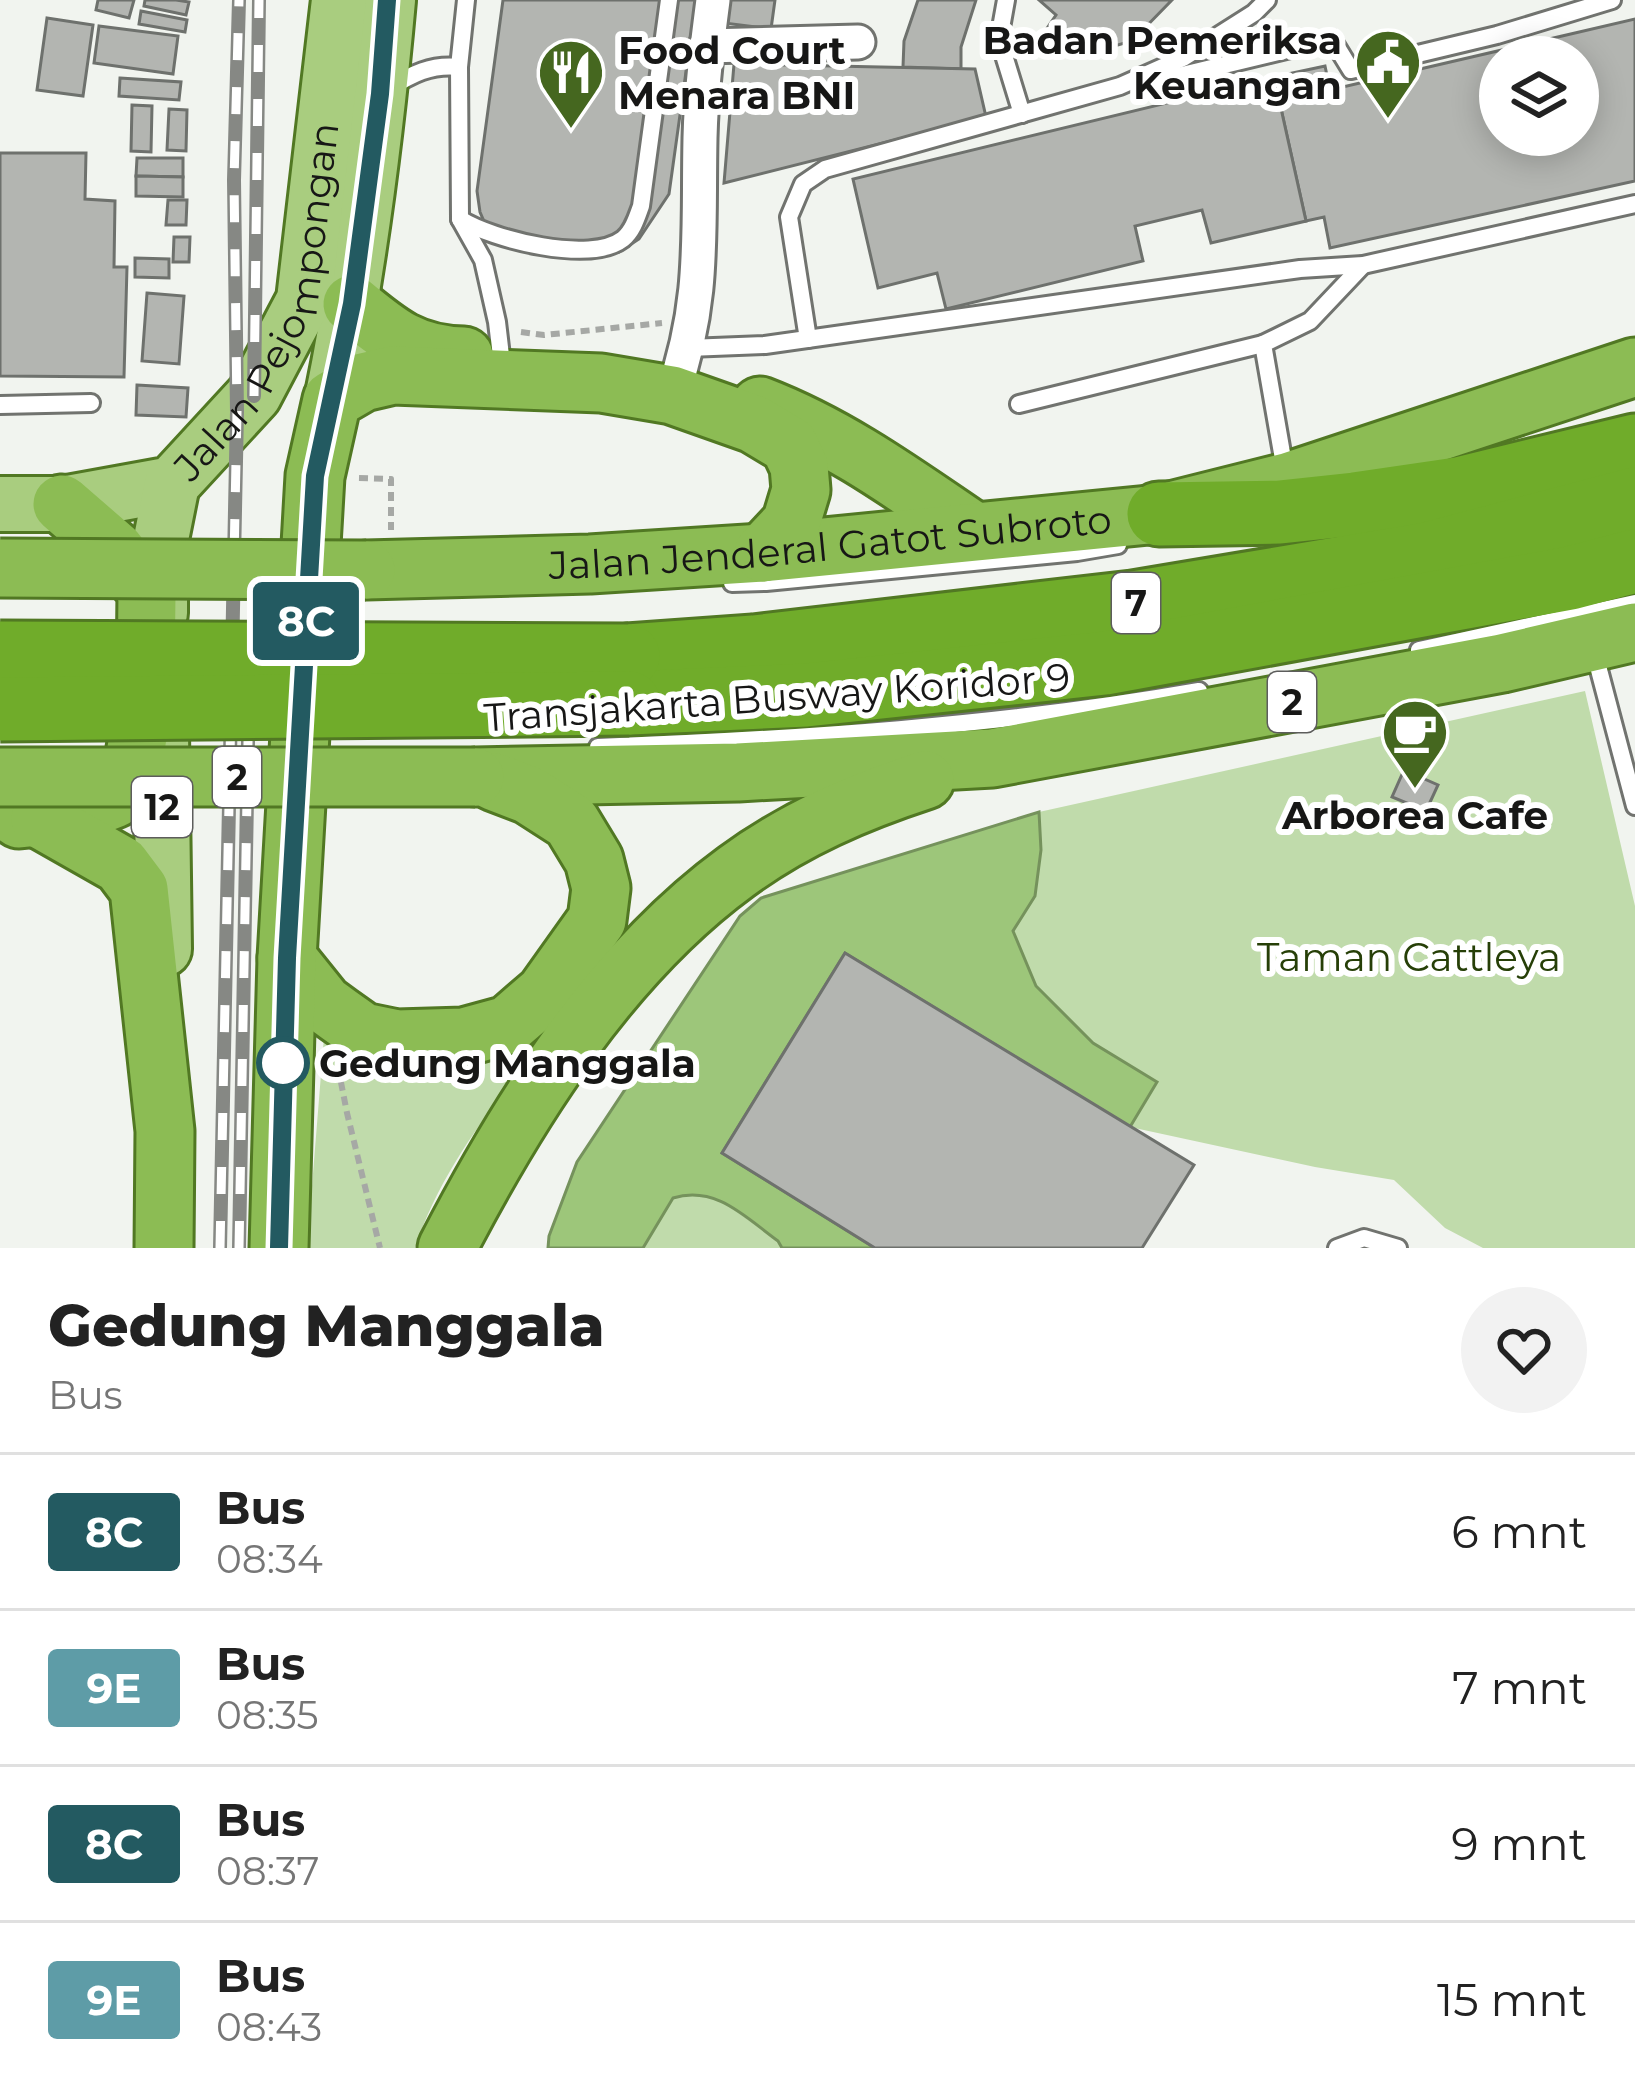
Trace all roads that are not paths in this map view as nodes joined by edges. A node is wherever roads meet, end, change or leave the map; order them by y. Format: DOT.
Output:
graph roads {
  1 [pos="340,0"];
  2 [pos="388,0"];
  3 [pos="466,0"];
  4 [pos="669,0"];
  5 [pos="713,0"];
  6 [pos="1006,0"];
  7 [pos="1268,0"];
  8 [pos="1612,0"];
  9 [pos="858,42"];
  10 [pos="706,46"];
  11 [pos="459,67"];
  12 [pos="380,94"];
  13 [pos="1022,114"];
  14 [pos="1635,204"];
  15 [pos="460,219"];
  16 [pos="1363,265"];
  17 [pos="352,304"];
  18 [pos="808,339"];
  19 [pos="1263,344"];
  20 [pos="500,367"];
  21 [pos="1635,367"];
  22 [pos="679,373"];
  23 [pos="332,400"];
  24 [pos="91,403"];
  25 [pos="1018,404"];
  26 [pos="0,405"];
  27 [pos="1635,446"];
  28 [pos="172,484"];
  29 [pos="1366,484"];
  30 [pos="1284,497"];
  31 [pos="1635,499"];
  32 [pos="0,504"];
  33 [pos="62,504"];
  34 [pos="973,531"];
  35 [pos="1160,531"];
  36 [pos="1635,561"];
  37 [pos="0,568"];
  38 [pos="741,568"];
  39 [pos="1635,603"];
  40 [pos="0,653"];
  41 [pos="1611,653"];
  42 [pos="1400,654"];
  43 [pos="629,680"];
  44 [pos="1217,688"];
  45 [pos="0,709"];
  46 [pos="574,747"];
  47 [pos="992,758"];
  48 [pos="0,777"];
  49 [pos="479,777"];
  50 [pos="1635,806"];
  51 [pos="20,819"];
  52 [pos="287,958"];
  53 [pos="165,1131"];
  54 [pos="1365,1243"];
  55 [pos="164,1248"];
  56 [pos="279,1248"];
  57 [pos="447,1248"];
  58 [pos="1337,1248"];
  59 [pos="1398,1248"];
  1 -- 28 [label="main road, Jalan Pejompongan"];
  2 -- 12 [label="main road, Jalan Pejompongan"];
  3 -- 11 [label="lane"];
  4 -- 15 [label="lane"];
  5 -- 10 [label="street"];
  6 -- 13 [label="lane"];
  7 -- 13 [label="lane"];
  8 -- 13 [label="lane"];
  9 -- 10 [label="street"];
  10 -- 22 [label="street"];
  11 -- 12 [label="lane"];
  11 -- 15 [label="lane"];
  12 -- 17 [label="main road, Jalan Pejompongan"];
  13 -- 18 [label="lane"];
  14 -- 16 [label="lane"];
  15 -- 20 [label="lane"];
  16 -- 18 [label="lane"];
  16 -- 19 [label="lane"];
  17 -- 20 [label="highway"];
  17 -- 23 [label="main road, Jalan Pejompongan"];
  18 -- 22 [label="lane"];
  19 -- 25 [label="lane"];
  19 -- 30 [label="lane"];
  20 -- 22 [label="highway"];
  20 -- 23 [label="highway"];
  21 -- 30 [label="highway"];
  22 -- 34 [label="highway"];
  22 -- 38 [label="highway"];
  23 -- 52 [label="highway"];
  24 -- 26 [label="lane"];
  27 -- 30 [label="highway"];
  28 -- 33 [label="main road, Jalan Pejompongan"];
  28 -- 53 [label="main road, 12"];
  29 -- 30 [label="lane"];
  30 -- 35 [label="highway"];
  31 -- 43 [label="highway, 7"];
  32 -- 33 [label="main road"];
  33 -- 51 [label="highway"];
  34 -- 35 [label="highway, Jalan Jenderal Gatot Subroto"];
  34 -- 38 [label="highway, Jalan Jenderal Gatot Subroto"];
  35 -- 38 [label="lane"];
  36 -- 43 [label="highway, 7"];
  37 -- 38 [label="highway, Jalan Jenderal Gatot Subroto, bridge"];
  39 -- 42 [label="lane"];
  40 -- 43 [label="highway, 7, bridge"];
  41 -- 47 [label="highway, 2"];
  41 -- 50 [label="lane"];
  43 -- 45 [label="highway, 7, bridge"];
  44 -- 46 [label="lane, Transjakarta Busway Koridor 9"];
  47 -- 49 [label="highway, 2"];
  47 -- 57 [label="highway"];
  48 -- 49 [label="highway, 2, bridge"];
  49 -- 52 [label="highway"];
  51 -- 53 [label="highway"];
  52 -- 56 [label="highway"];
  53 -- 55 [label="highway, 12"];
  54 -- 58 [label="lane"];
  54 -- 59 [label="lane"];
}
